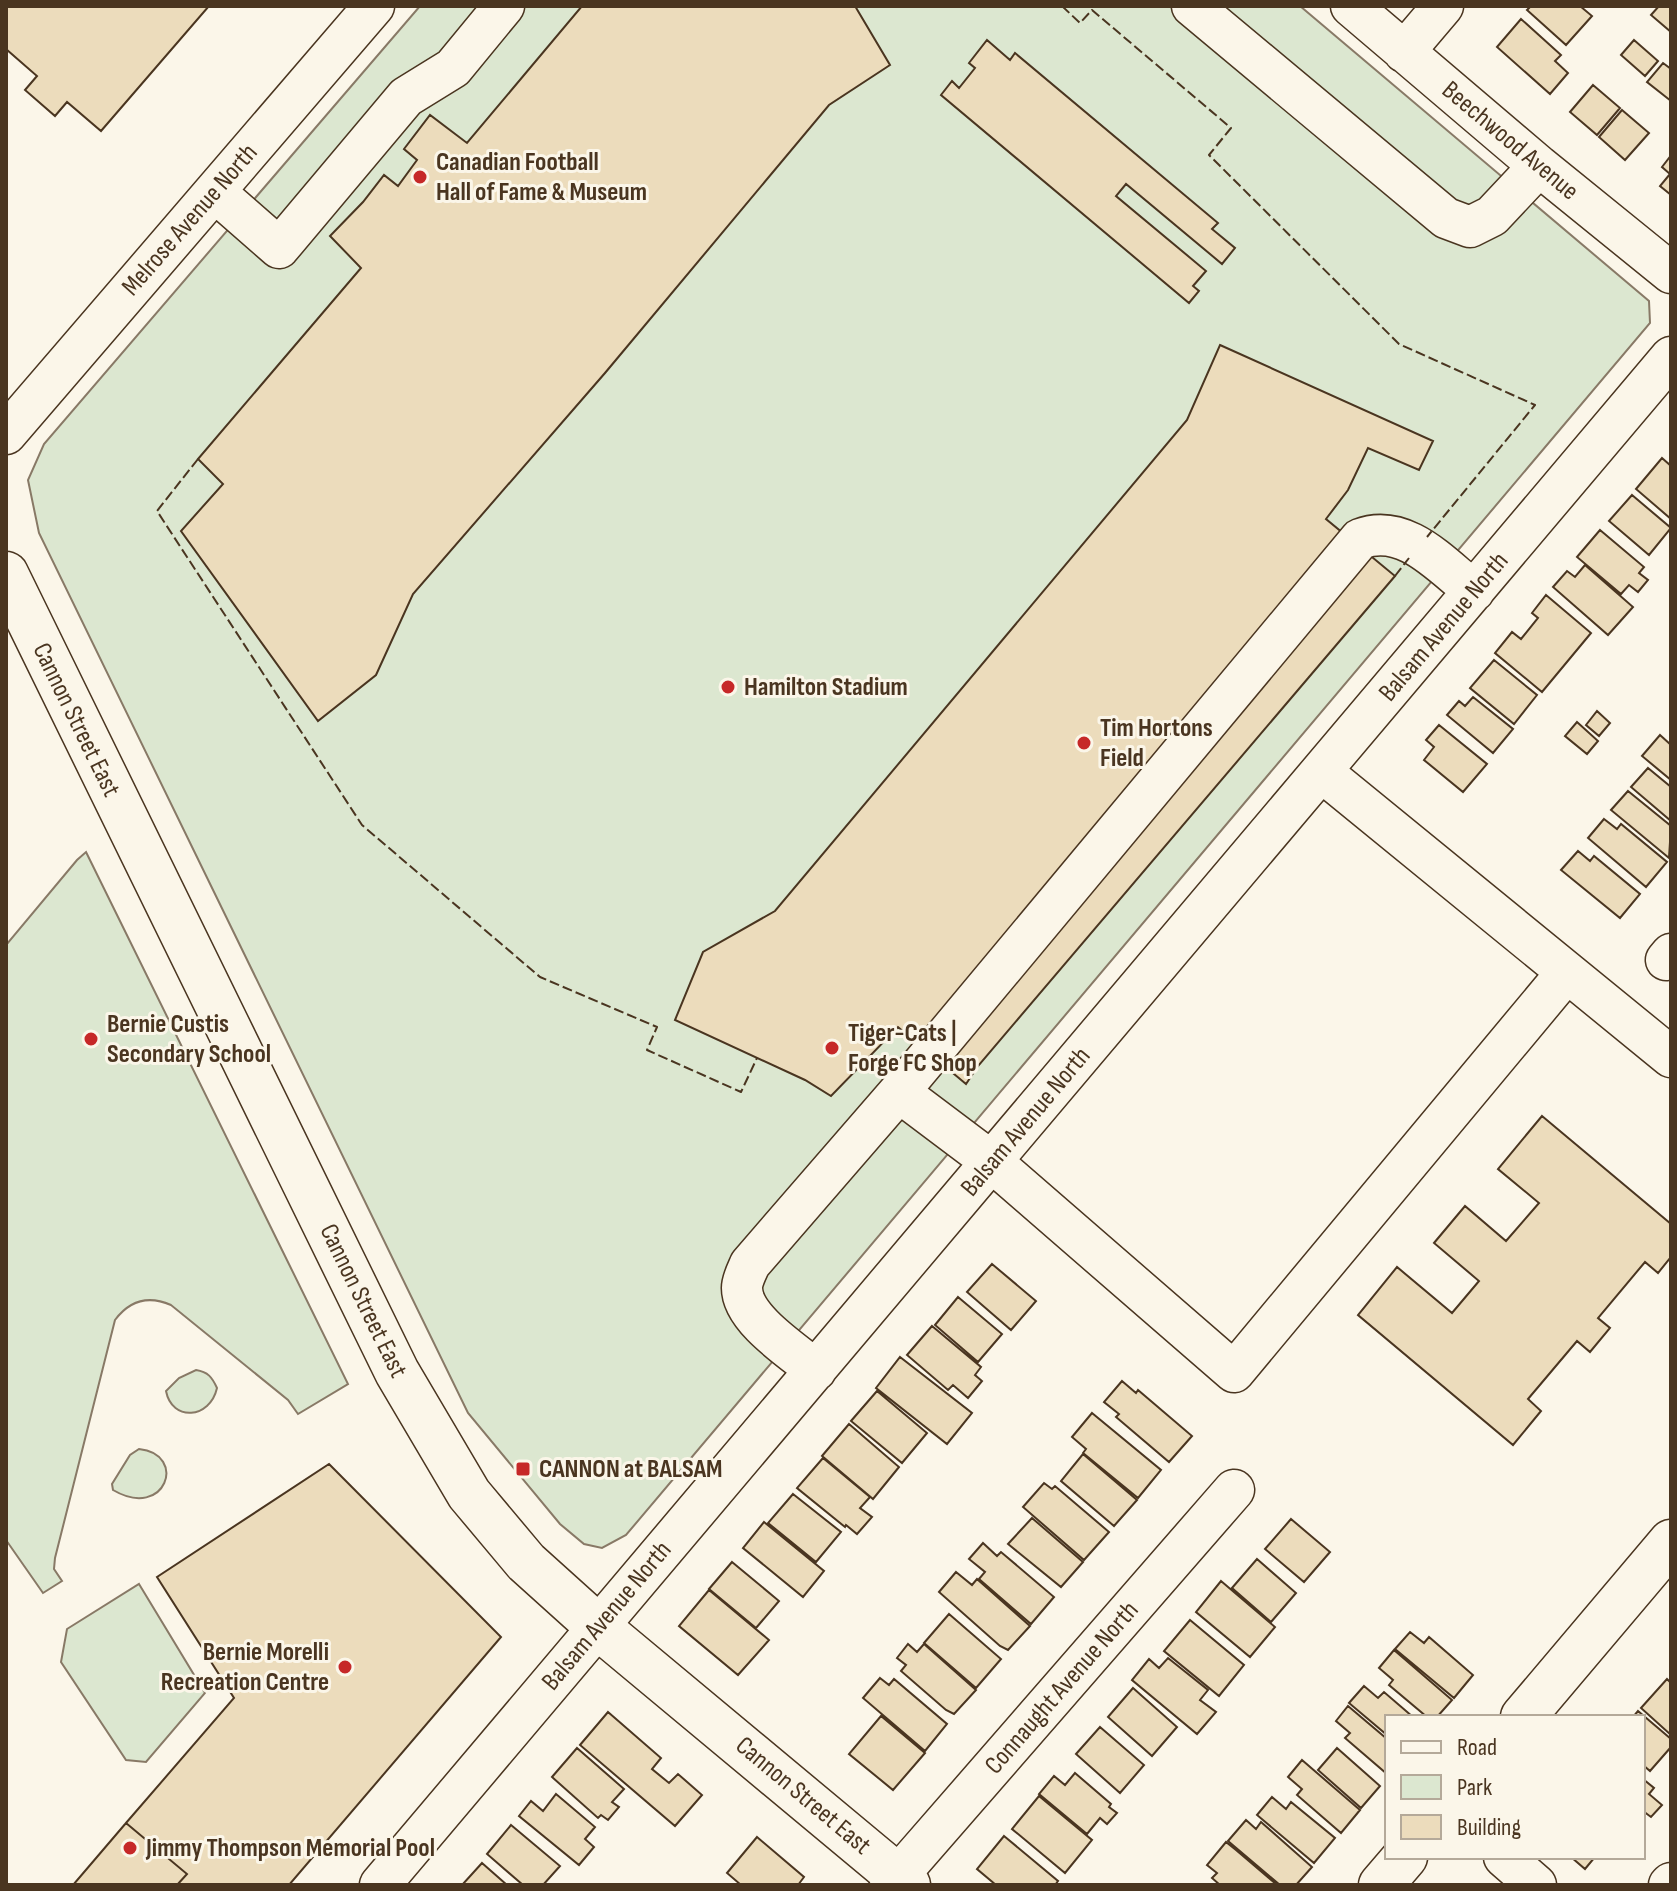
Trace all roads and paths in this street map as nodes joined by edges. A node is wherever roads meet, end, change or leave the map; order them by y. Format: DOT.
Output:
graph roads {
  1 [pos="374,6"];
  2 [pos="504,6"];
  3 [pos="1192,6"];
  4 [pos="1351,6"];
  5 [pos="1443,6"];
  6 [pos="1404,52"];
  7 [pos="1539,166"];
  8 [pos="215,192"];
  9 [pos="1671,273"];
  10 [pos="1671,357"];
  11 [pos="6,434"];
  12 [pos="6,574"];
  13 [pos="1474,591"];
  14 [pos="1322,772"];
  15 [pos="1567,972"];
  16 [pos="1671,1057"];
  17 [pos="899,1092"];
  18 [pos="992,1162"];
  19 [pos="816,1370"];
  20 [pos="1234,1490"];
  21 [pos="1671,1542"];
  22 [pos="597,1626"];
  23 [pos="1525,1715"];
  24 [pos="1403,1859"];
  25 [pos="1506,1859"];
  26 [pos="899,1882"];
  27 [pos="380,1885"];
  28 [pos="1381,1885"];
  29 [pos="1536,1885"];
  1 -- 8 [label="street, Melrose Avenue North"];
  2 -- 8 [label="street"];
  3 -- 7 [label="street"];
  4 -- 6 [label="street, Beechwood Avenue"];
  5 -- 6 [label="street"];
  6 -- 7 [label="street, Beechwood Avenue"];
  7 -- 9 [label="street, Beechwood Avenue"];
  8 -- 11 [label="street, Melrose Avenue North"];
  10 -- 13 [label="street, Balsam Avenue North"];
  12 -- 22 [label="main road, Cannon Street East"];
  13 -- 14 [label="street, Balsam Avenue North"];
  13 -- 17 [label="street"];
  14 -- 15 [label="street"];
  14 -- 18 [label="street, Balsam Avenue North"];
  15 -- 16 [label="street"];
  15 -- 18 [label="street"];
  17 -- 18 [label="street"];
  17 -- 19 [label="street"];
  18 -- 19 [label="street, Balsam Avenue North"];
  19 -- 22 [label="street, Balsam Avenue North"];
  20 -- 26 [label="street, Connaught Avenue North"];
  21 -- 23 [label="main road"];
  22 -- 26 [label="main road, Cannon Street East"];
  22 -- 27 [label="street, Balsam Avenue North"];
  24 -- 28 [label="main road"];
  25 -- 29 [label="street"];
}
